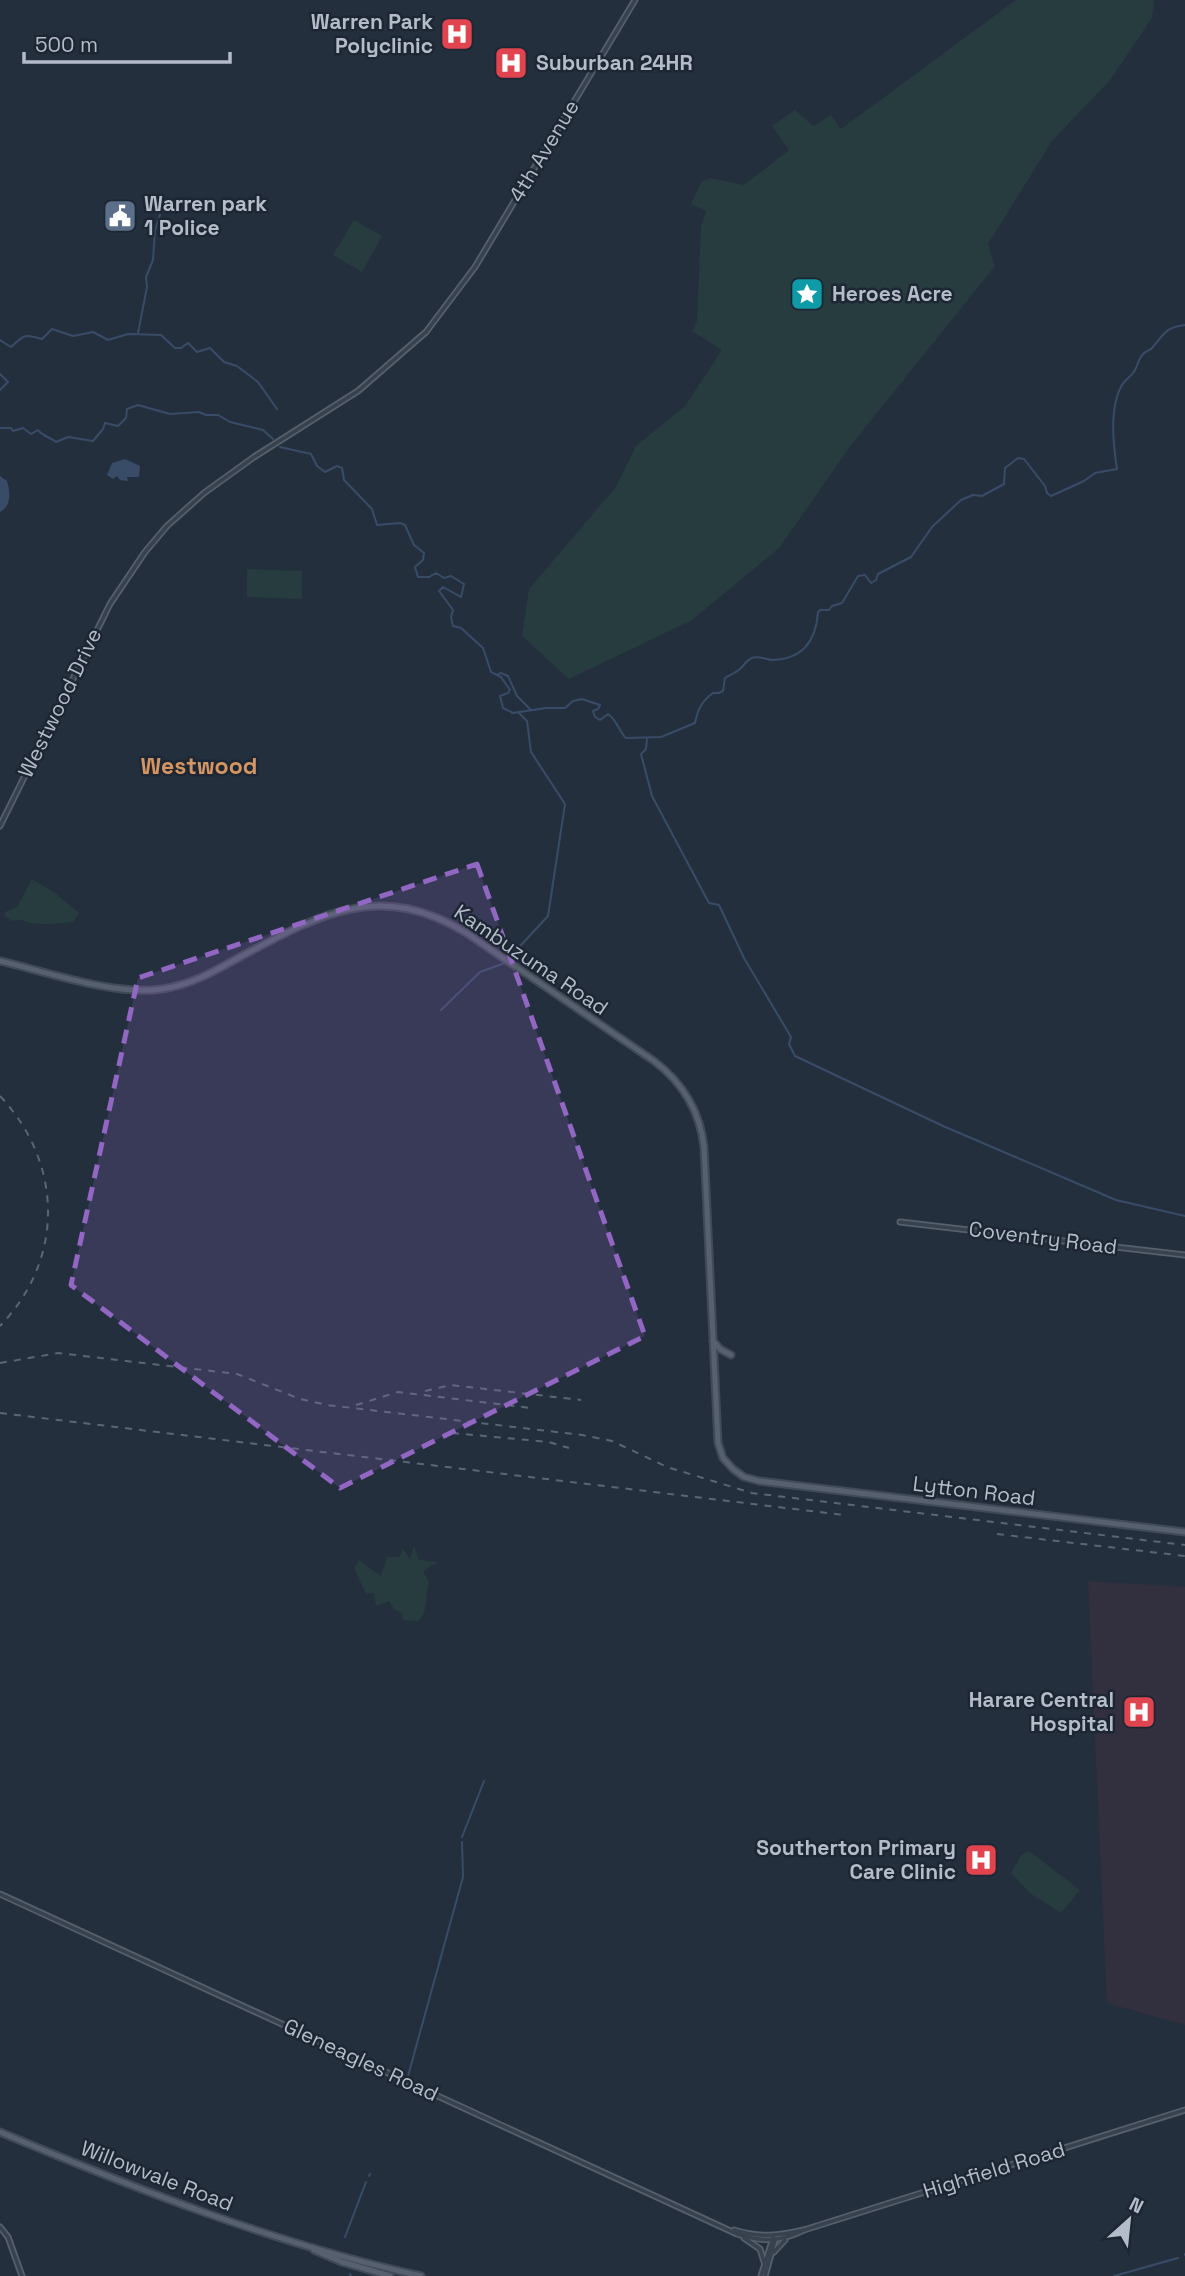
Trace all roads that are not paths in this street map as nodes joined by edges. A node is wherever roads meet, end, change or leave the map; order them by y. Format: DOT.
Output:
graph roads {
  1 [pos="635,0"];
  2 [pos="103,618"];
  3 [pos="0,826"];
  4 [pos="0,961"];
  5 [pos="900,1222"];
  6 [pos="708,1238"];
  7 [pos="1185,1255"];
  8 [pos="713,1341"];
  9 [pos="731,1354"];
  10 [pos="713,1363"];
  11 [pos="759,1481"];
  12 [pos="1185,1532"];
  13 [pos="0,1894"];
  14 [pos="1185,2110"];
  15 [pos="0,2132"];
  16 [pos="721,2226"];
  17 [pos="0,2227"];
  18 [pos="804,2230"];
  19 [pos="737,2234"];
  20 [pos="790,2237"];
  21 [pos="773,2239"];
  22 [pos="305,2246"];
  23 [pos="770,2258"];
  24 [pos="765,2265"];
  25 [pos="374,2274"];
  26 [pos="387,2274"];
  27 [pos="22,2276"];
  28 [pos="421,2276"];
  29 [pos="763,2276"];
  1 -- 2 [label="street, 4th Avenue"];
  2 -- 3 [label="street, Westwood Drive"];
  4 -- 6 [label="main road, Kambuzuma Road"];
  5 -- 7 [label="street, Coventry Road"];
  6 -- 8 [label="main road, Kambuzuma Road"];
  6 -- 10 [label="main road, Kambuzuma Road"];
  8 -- 9 [label="main road"];
  8 -- 10 [label="main road, Kambuzuma Road"];
  10 -- 11 [label="main road, Kambuzuma Road"];
  11 -- 12 [label="main road, Lytton Road"];
  13 -- 16 [label="street, Gleneagles Road"];
  14 -- 18 [label="street, Highfield Road"];
  15 -- 22 [label="main road, Willowvale Road"];
  16 -- 19 [label="street, Gleneagles Road"];
  16 -- 21 [label="street, Gleneagles Road"];
  17 -- 27 [label="street"];
  18 -- 20 [label="street, Highfield Road"];
  18 -- 21 [label="street, Highfield Road"];
  19 -- 21 [label="street, Gleneagles Road"];
  19 -- 24 [label="street"];
  20 -- 21 [label="street, Highfield Road"];
  20 -- 23 [label="street"];
  21 -- 23 [label="street"];
  21 -- 24 [label="street"];
  22 -- 25 [label="main road, Willowvale Road"];
  22 -- 26 [label="main road, Willowvale Road"];
  23 -- 29 [label="street"];
  24 -- 29 [label="street"];
  25 -- 26 [label="main road, Willowvale Road"];
  26 -- 28 [label="main road, Willowvale Road"];
}
